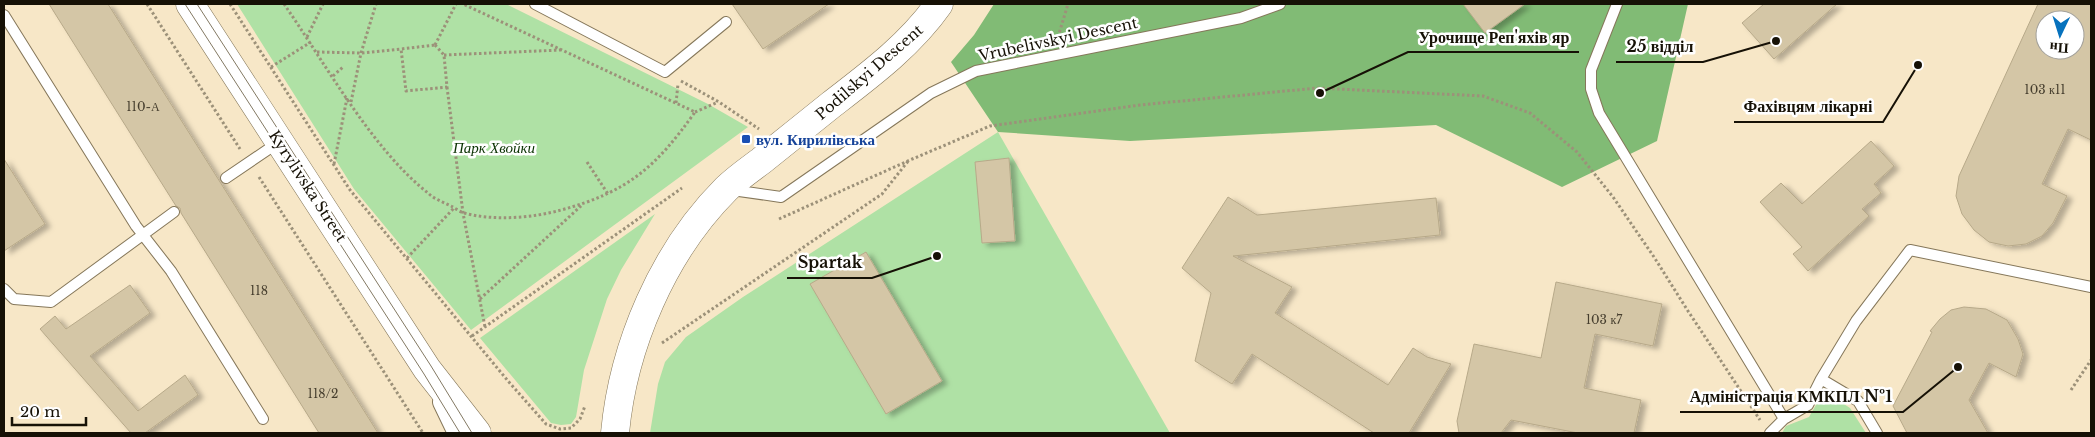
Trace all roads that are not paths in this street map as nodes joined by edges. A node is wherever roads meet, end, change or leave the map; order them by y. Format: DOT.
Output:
graph roads {
  1 [pos="190,4"];
  2 [pos="535,4"];
  3 [pos="939,4"];
  4 [pos="1280,4"];
  5 [pos="1617,4"];
  6 [pos="4,15"];
  7 [pos="726,22"];
  8 [pos="280,142"];
  9 [pos="226,178"];
  10 [pos="726,189"];
  11 [pos="174,212"];
  12 [pos="142,235"];
  13 [pos="2091,287"];
  14 [pos="4,289"];
  15 [pos="427,369"];
  16 [pos="1821,379"];
  17 [pos="1784,418"];
  18 [pos="263,419"];
  19 [pos="616,422"];
  20 [pos="1767,429"];
  21 [pos="458,433"];
  22 [pos="477,433"];
  23 [pos="595,433"];
  24 [pos="1877,433"];
  1 -- 8 [label="street, Kyrylivska Street"];
  2 -- 7 [label="lane"];
  3 -- 10 [label="street, Podilskyi Descent"];
  4 -- 10 [label="lane, Vrubelivskyi Descent"];
  5 -- 17 [label="lane"];
  6 -- 12 [label="lane"];
  8 -- 9 [label="lane"];
  8 -- 15 [label="street, Kyrylivska Street"];
  10 -- 19 [label="street, Podilskyi Descent"];
  11 -- 12 [label="lane"];
  12 -- 14 [label="lane"];
  12 -- 18 [label="lane"];
  13 -- 16 [label="lane"];
  15 -- 21 [label="street, Kyrylivska Street"];
  15 -- 22 [label="street, Kyrylivska Street"];
  16 -- 17 [label="lane"];
  16 -- 24 [label="lane"];
  17 -- 20 [label="lane"];
  19 -- 23 [label="street"];
}
